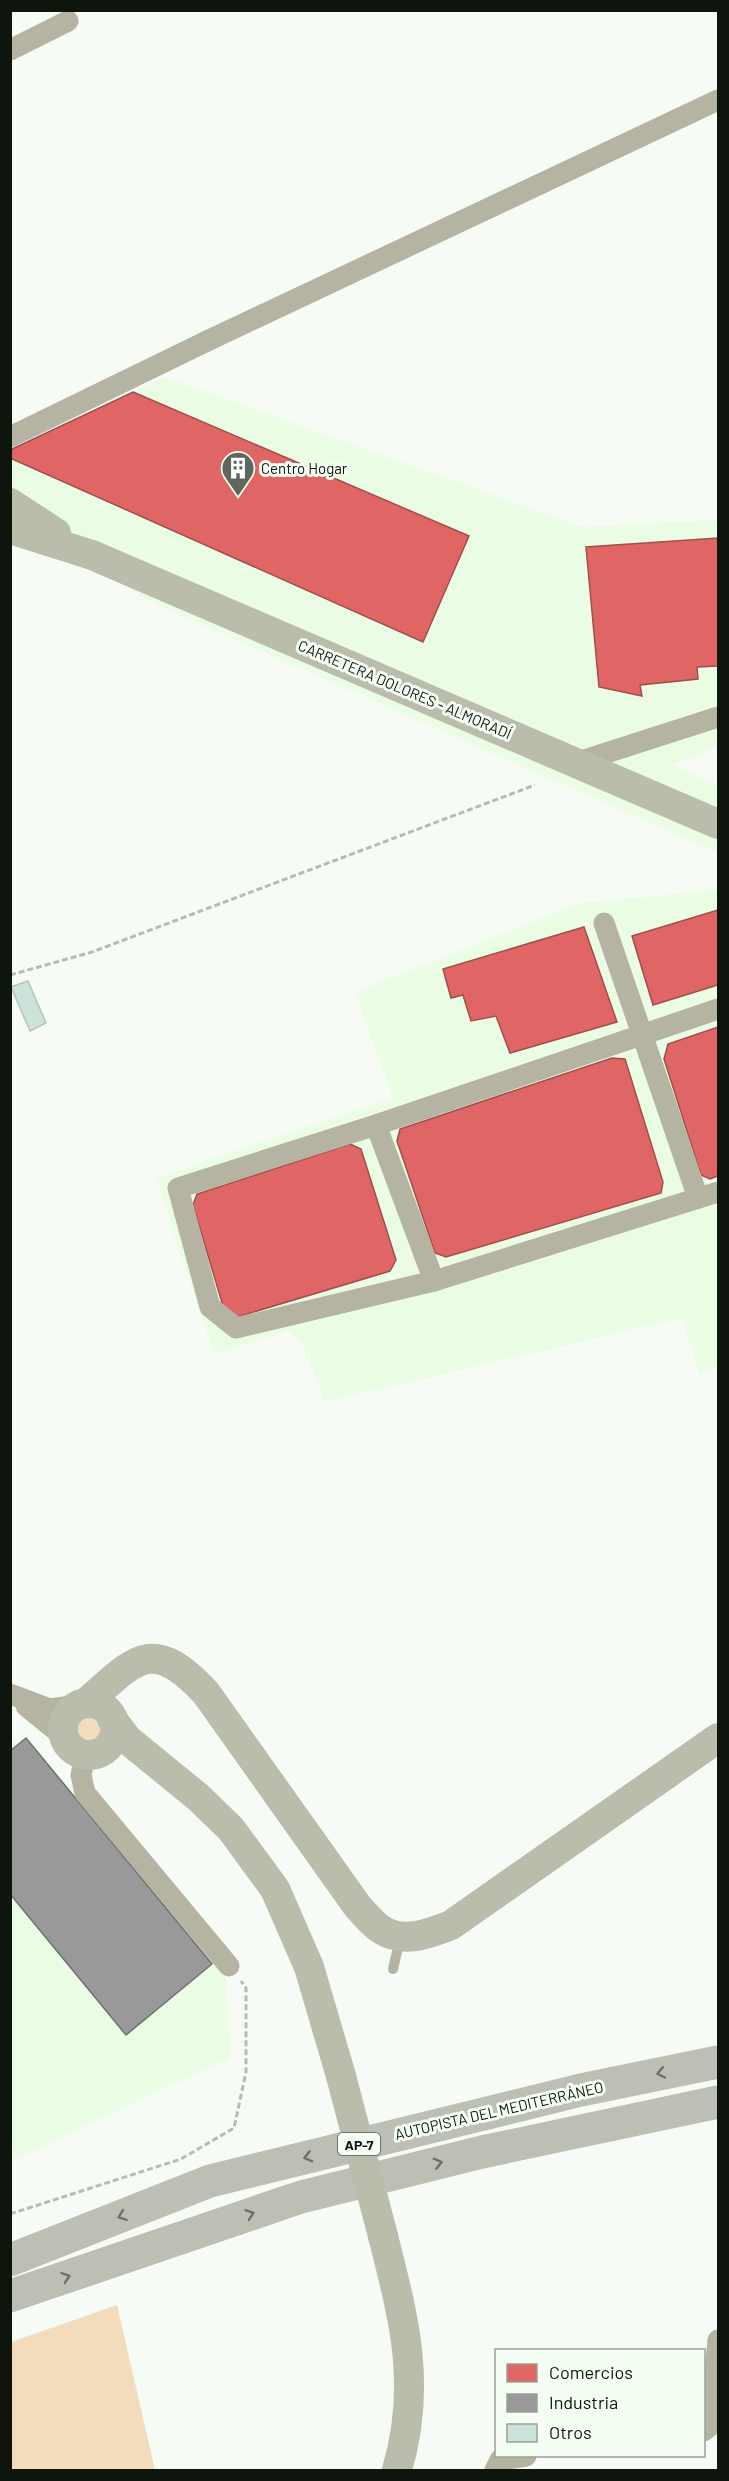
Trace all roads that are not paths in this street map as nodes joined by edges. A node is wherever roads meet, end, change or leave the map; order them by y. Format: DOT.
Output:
graph roads {
  1 [pos="68,21"];
  2 [pos="10,50"];
  3 [pos="718,100"];
  4 [pos="10,437"];
  5 [pos="10,503"];
  6 [pos="10,529"];
  7 [pos="92,555"];
  8 [pos="718,717"];
  9 [pos="575,763"];
  10 [pos="718,824"];
  11 [pos="604,923"];
  12 [pos="718,1009"];
  13 [pos="643,1034"];
  14 [pos="376,1125"];
  15 [pos="718,1192"];
  16 [pos="698,1198"];
  17 [pos="434,1281"];
  18 [pos="10,1695"];
  19 [pos="97,1710"];
  20 [pos="718,1738"];
  21 [pos="83,1748"];
  22 [pos="165,1771"];
  23 [pos="400,1936"];
  24 [pos="229,1966"];
  25 [pos="393,1969"];
  26 [pos="718,2062"];
  27 [pos="718,2102"];
  28 [pos="10,2260"];
  29 [pos="10,2296"];
  30 [pos="718,2340"];
  31 [pos="705,2430"];
  32 [pos="520,2457"];
  33 [pos="397,2470"];
  34 [pos="495,2470"];
  1 -- 2 [label="street"];
  3 -- 4 [label="street"];
  5 -- 7 [label="street"];
  6 -- 7 [label="street"];
  7 -- 9 [label="street, CARRETERA DOLORES - ALMORADÍ"];
  8 -- 9 [label="street"];
  9 -- 10 [label="street, CARRETERA DOLORES - ALMORADÍ"];
  11 -- 13 [label="street"];
  12 -- 13 [label="street"];
  13 -- 14 [label="street"];
  13 -- 16 [label="street"];
  14 -- 17 [label="street"];
  14 -- 17 [label="street"];
  15 -- 16 [label="street"];
  16 -- 17 [label="street"];
  18 -- 19 [label="street"];
  18 -- 21 [label="street"];
  19 -- 21 [label="street"];
  19 -- 21 [label="street"];
  19 -- 22 [label="street"];
  19 -- 23 [label="street"];
  20 -- 23 [label="street"];
  21 -- 22 [label="street"];
  21 -- 24 [label="street"];
  22 -- 33 [label="street, bridge"];
  23 -- 25 [label="lane"];
  26 -- 28 [label="highway, AUTOPISTA DEL MEDITERRÁNEO / AP-7, one-way"];
  29 -- 27 [label="highway, AP-7, one-way"];
  30 -- 31 [label="street"];
  32 -- 34 [label="street"];
}
